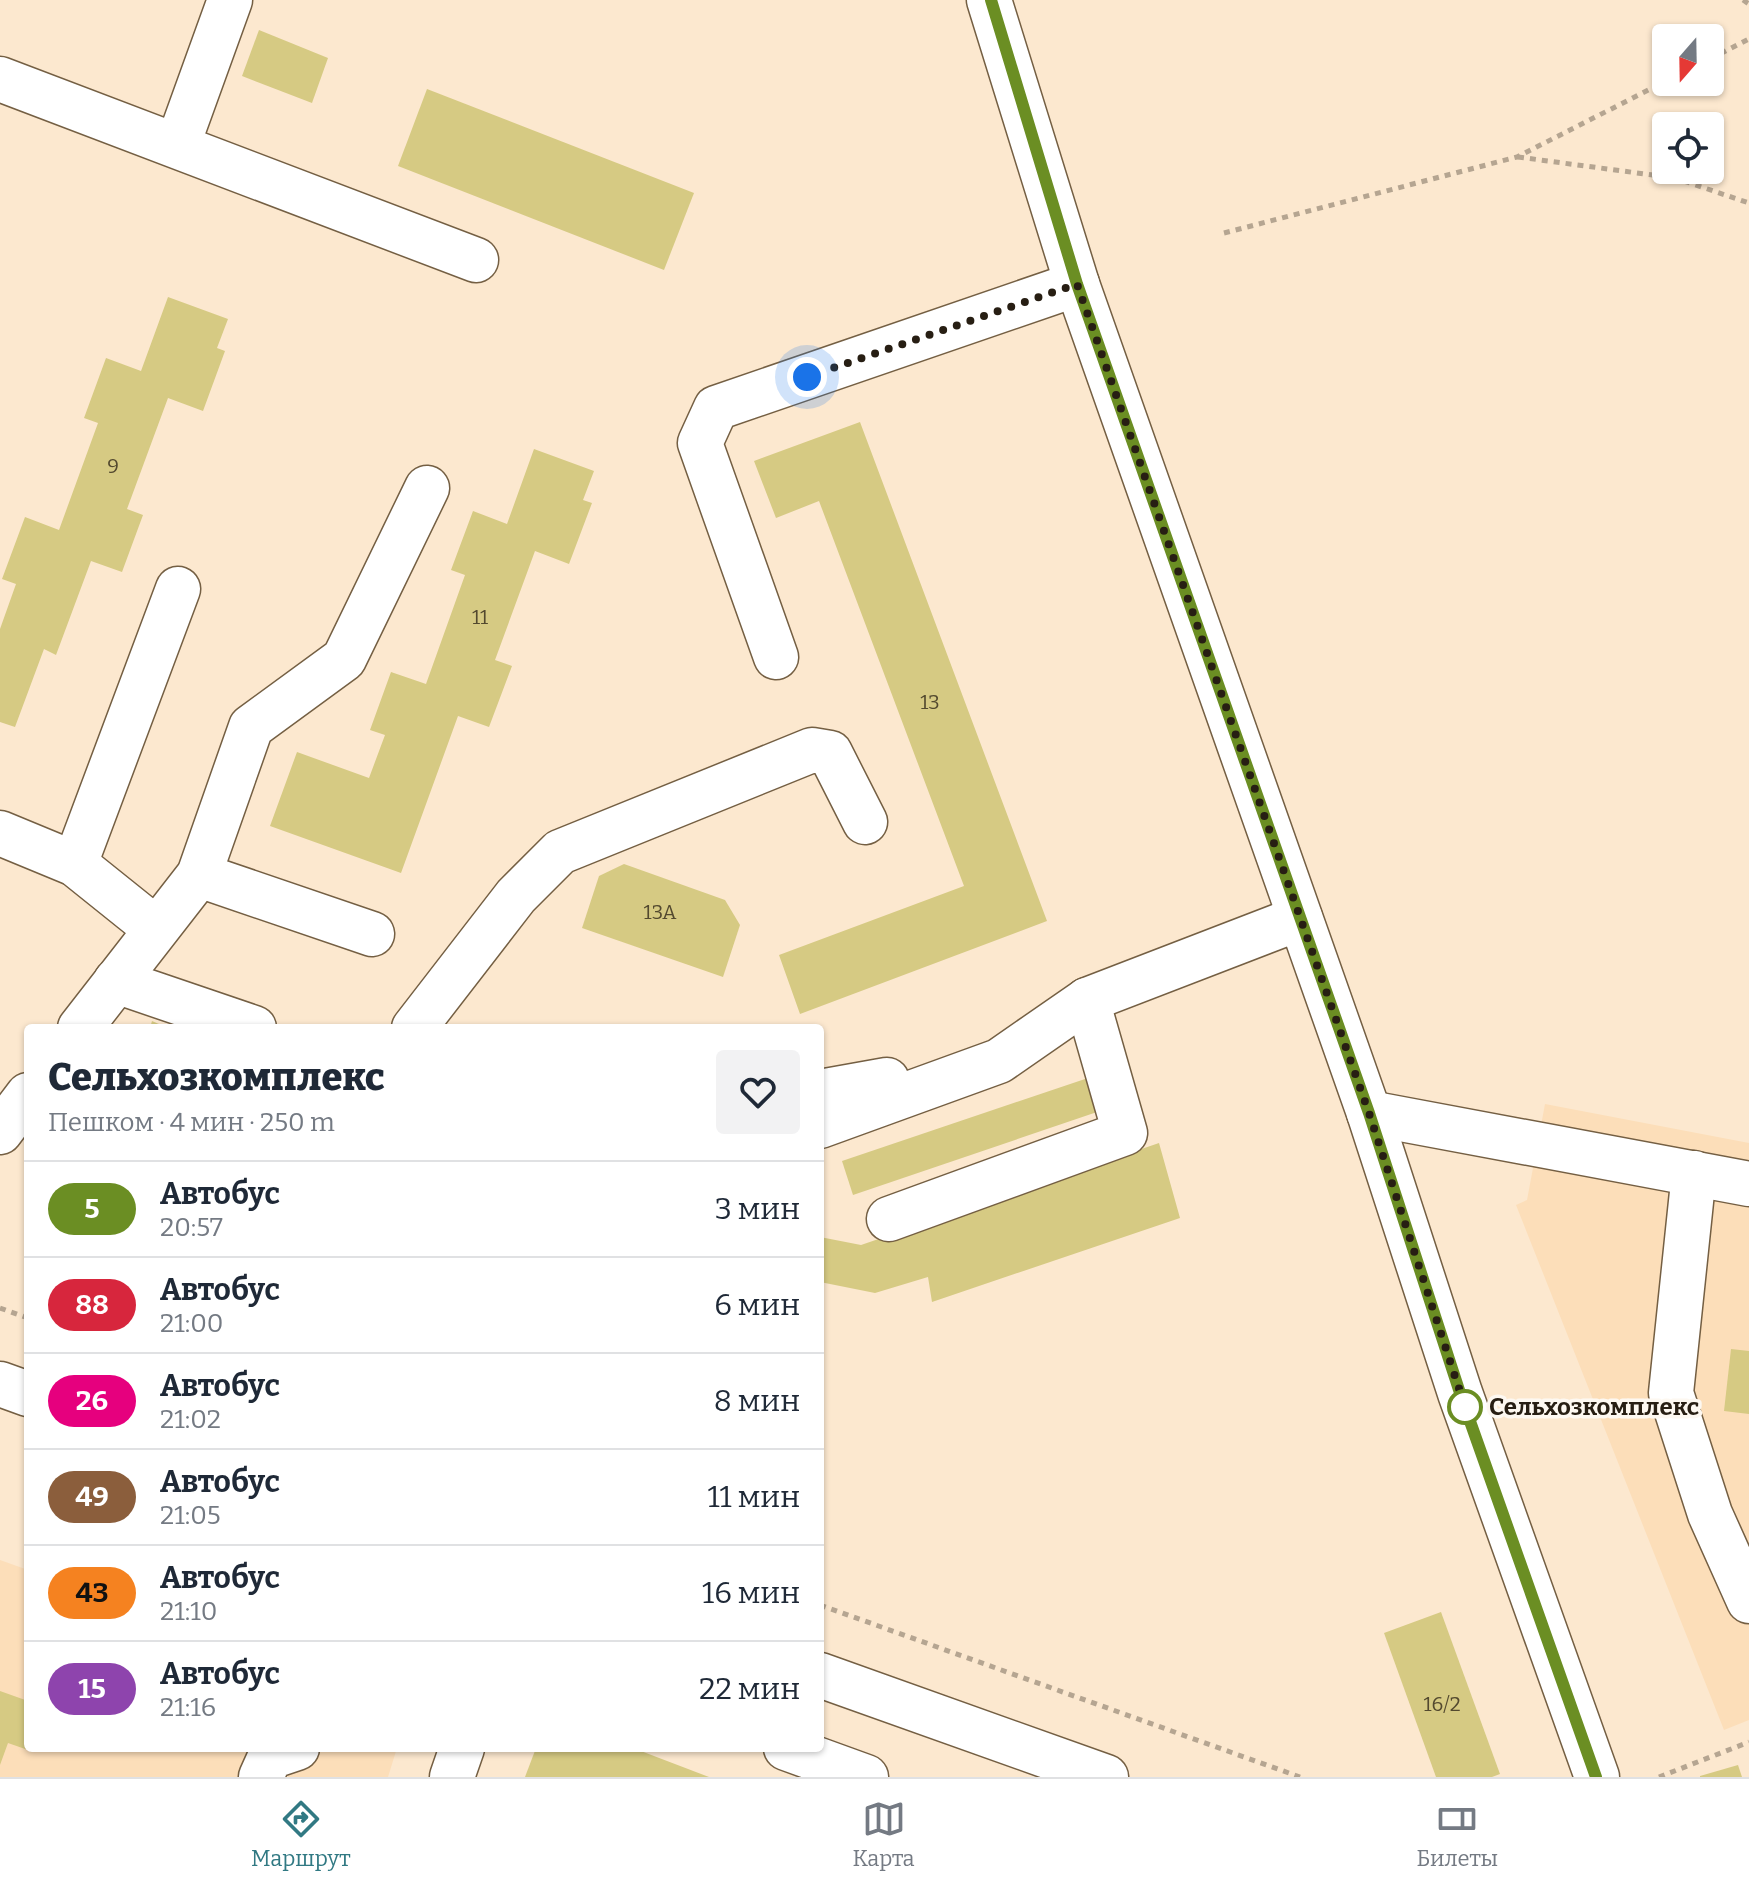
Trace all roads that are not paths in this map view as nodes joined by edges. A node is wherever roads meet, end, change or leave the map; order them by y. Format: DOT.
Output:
graph roads {
  1 [pos="230,0"];
  2 [pos="990,2"];
  3 [pos="0,79"];
  4 [pos="178,144"];
  5 [pos="476,260"];
  6 [pos="1077,284"];
  7 [pos="427,488"];
  8 [pos="178,589"];
  9 [pos="776,657"];
  10 [pos="865,822"];
  11 [pos="0,833"];
  12 [pos="75,864"];
  13 [pos="199,875"];
  14 [pos="1300,918"];
  15 [pos="156,929"];
  16 [pos="372,934"];
  17 [pos="116,981"];
  18 [pos="1087,1000"];
  19 [pos="83,1024"];
  20 [pos="242,1024"];
  21 [pos="417,1024"];
  22 [pos="999,1061"];
  23 [pos="824,1091"];
  24 [pos="24,1100"];
  25 [pos="1369,1113"];
  26 [pos="824,1125"];
  27 [pos="0,1132"];
  28 [pos="1694,1173"];
  29 [pos="1749,1184"];
  30 [pos="889,1219"];
  31 [pos="0,1384"];
  32 [pos="24,1393"];
  33 [pos="1749,1601"];
  34 [pos="824,1676"];
  35 [pos="285,1752"];
  36 [pos="461,1752"];
  37 [pos="797,1752"];
  38 [pos="261,1777"];
  39 [pos="452,1777"];
  40 [pos="866,1777"];
  41 [pos="1106,1777"];
  42 [pos="1597,1777"];
  1 -- 4 [label="street"];
  2 -- 6 [label="street"];
  3 -- 4 [label="street"];
  4 -- 5 [label="street"];
  6 -- 9 [label="street"];
  6 -- 14 [label="street"];
  7 -- 13 [label="street"];
  8 -- 12 [label="street"];
  10 -- 21 [label="street"];
  11 -- 12 [label="street"];
  12 -- 15 [label="street"];
  13 -- 15 [label="street"];
  13 -- 16 [label="street"];
  14 -- 18 [label="street"];
  14 -- 25 [label="street"];
  15 -- 17 [label="street"];
  17 -- 19 [label="street"];
  17 -- 20 [label="street"];
  18 -- 22 [label="street"];
  18 -- 30 [label="street"];
  22 -- 23 [label="street"];
  22 -- 26 [label="street"];
  24 -- 27 [label="street"];
  25 -- 28 [label="street"];
  25 -- 42 [label="street"];
  28 -- 29 [label="street"];
  28 -- 33 [label="street"];
  31 -- 32 [label="street"];
  34 -- 41 [label="street"];
  35 -- 38 [label="street"];
  36 -- 39 [label="street"];
  37 -- 40 [label="street"];
}
